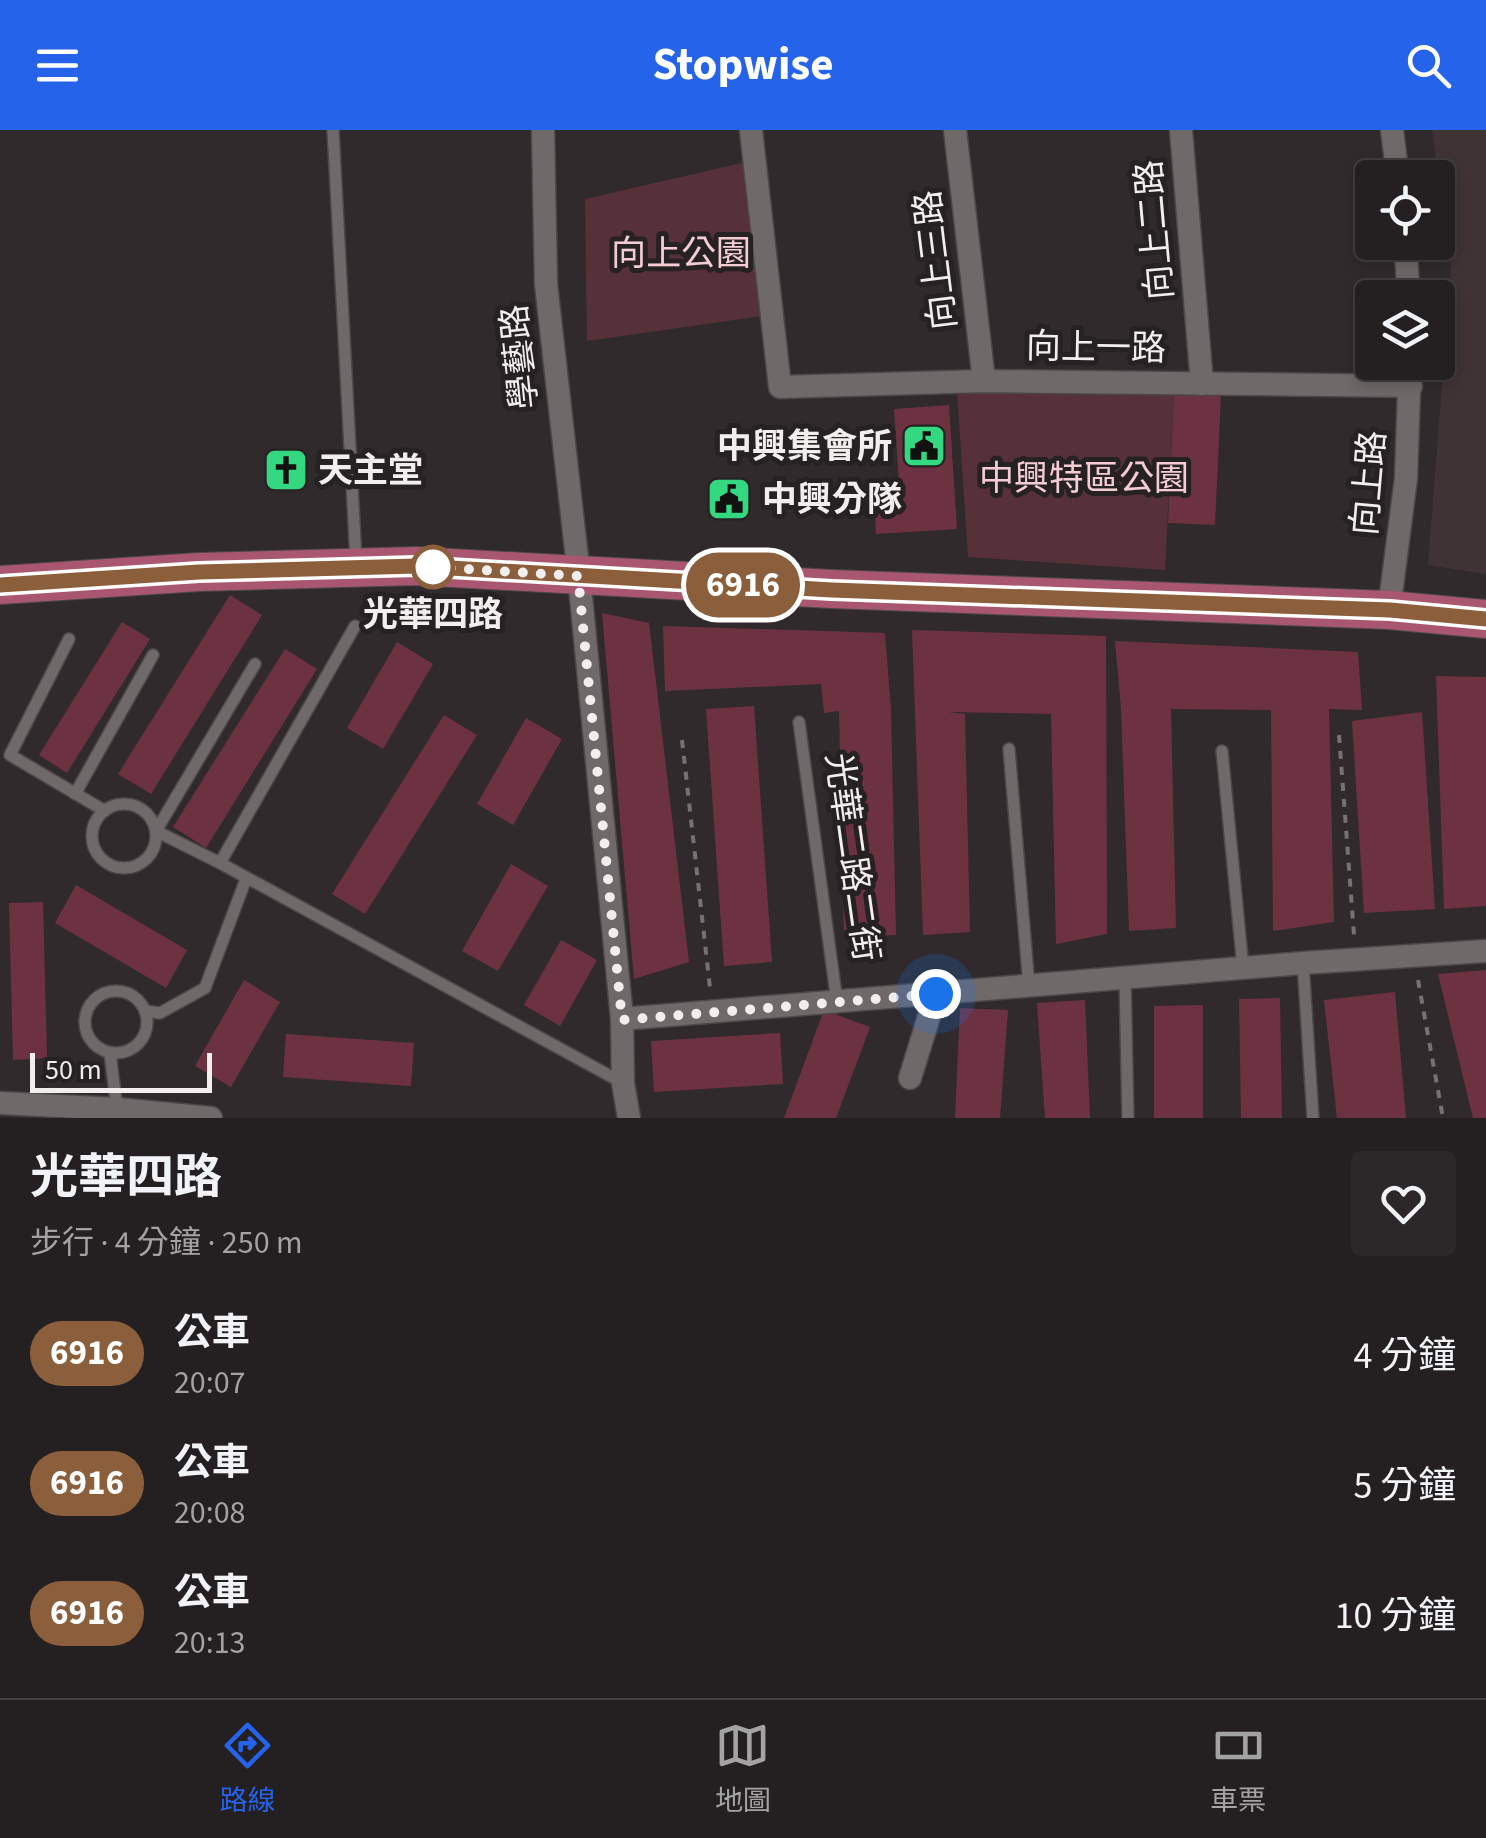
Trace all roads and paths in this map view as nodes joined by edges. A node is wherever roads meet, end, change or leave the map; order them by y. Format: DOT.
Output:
graph roads {
  1 [pos="333,130"];
  2 [pos="543,130"];
  3 [pos="751,130"];
  4 [pos="955,130"];
  5 [pos="1181,130"];
  6 [pos="1392,130"];
  7 [pos="1396,160"];
  8 [pos="1355,377"];
  9 [pos="1410,380"];
  10 [pos="984,381"];
  11 [pos="1202,384"];
  12 [pos="356,568"];
  13 [pos="578,576"];
  14 [pos="0,585"];
  15 [pos="1390,610"];
  16 [pos="1486,619"];
  17 [pos="355,626"];
  18 [pos="69,639"];
  19 [pos="153,655"];
  20 [pos="255,664"];
  21 [pos="799,722"];
  22 [pos="1339,734"];
  23 [pos="682,740"];
  24 [pos="1009,749"];
  25 [pos="1222,751"];
  26 [pos="75,794"];
  27 [pos="106,811"];
  28 [pos="156,831"];
  29 [pos="220,863"];
  30 [pos="246,879"];
  31 [pos="1486,951"];
  32 [pos="1414,956"];
  33 [pos="1356,959"];
  34 [pos="1302,963"];
  35 [pos="1243,968"];
  36 [pos="1124,978"];
  37 [pos="1029,986"];
  38 [pos="936,994"];
  39 [pos="837,1002"];
  40 [pos="145,1011"];
  41 [pos="713,1012"];
  42 [pos="622,1020"];
  43 [pos="110,1052"];
  44 [pos="910,1078"];
  45 [pos="622,1083"];
  46 [pos="0,1104"];
  47 [pos="118,1113"];
  48 [pos="210,1118"];
  49 [pos="629,1118"];
  50 [pos="1128,1118"];
  51 [pos="1313,1118"];
  52 [pos="1444,1118"];
  1 -- 12 [label="lane"];
  2 -- 13 [label="street, 學藝路"];
  3 -- 10 [label="street, 向上一路"];
  4 -- 10 [label="street, 向上三路"];
  5 -- 11 [label="street, 向上二路"];
  6 -- 7 [label="street"];
  8 -- 11 [label="street, 向上一路"];
  9 -- 15 [label="street, 向上路"];
  10 -- 11 [label="street, 向上一路"];
  12 -- 13 [label="main road"];
  12 -- 14 [label="main road"];
  13 -- 15 [label="main road"];
  13 -- 42 [label="street"];
  15 -- 16 [label="main road"];
  17 -- 29 [label="lane"];
  18 -- 26 [label="lane"];
  19 -- 26 [label="lane"];
  20 -- 28 [label="lane"];
  21 -- 39 [label="lane, 光華二路二街"];
  22 -- 33 [label="path"];
  23 -- 41 [label="path"];
  24 -- 37 [label="lane"];
  25 -- 35 [label="lane"];
  26 -- 27 [label="lane"];
  27 -- 28 [label="lane"];
  27 -- 28 [label="lane"];
  28 -- 29 [label="lane"];
  29 -- 30 [label="lane"];
  30 -- 40 [label="lane"];
  30 -- 45 [label="lane"];
  31 -- 32 [label="street, 光華二路二街"];
  32 -- 33 [label="street, 光華二路二街"];
  32 -- 52 [label="path"];
  33 -- 34 [label="street, 光華二路二街"];
  34 -- 35 [label="street, 光華二路二街"];
  34 -- 51 [label="lane"];
  35 -- 36 [label="street, 光華二路二街"];
  36 -- 37 [label="street, 光華二路二街"];
  36 -- 50 [label="lane"];
  37 -- 38 [label="street, 光華二路二街"];
  38 -- 39 [label="street, 光華二路二街"];
  38 -- 44 [label="street"];
  39 -- 41 [label="street, 光華二路二街"];
  40 -- 43 [label="lane"];
  40 -- 43 [label="lane"];
  41 -- 42 [label="street, 光華二路二街"];
  42 -- 45 [label="street"];
  43 -- 47 [label="lane"];
  45 -- 49 [label="street"];
  46 -- 47 [label="street"];
  47 -- 48 [label="street"];
}
